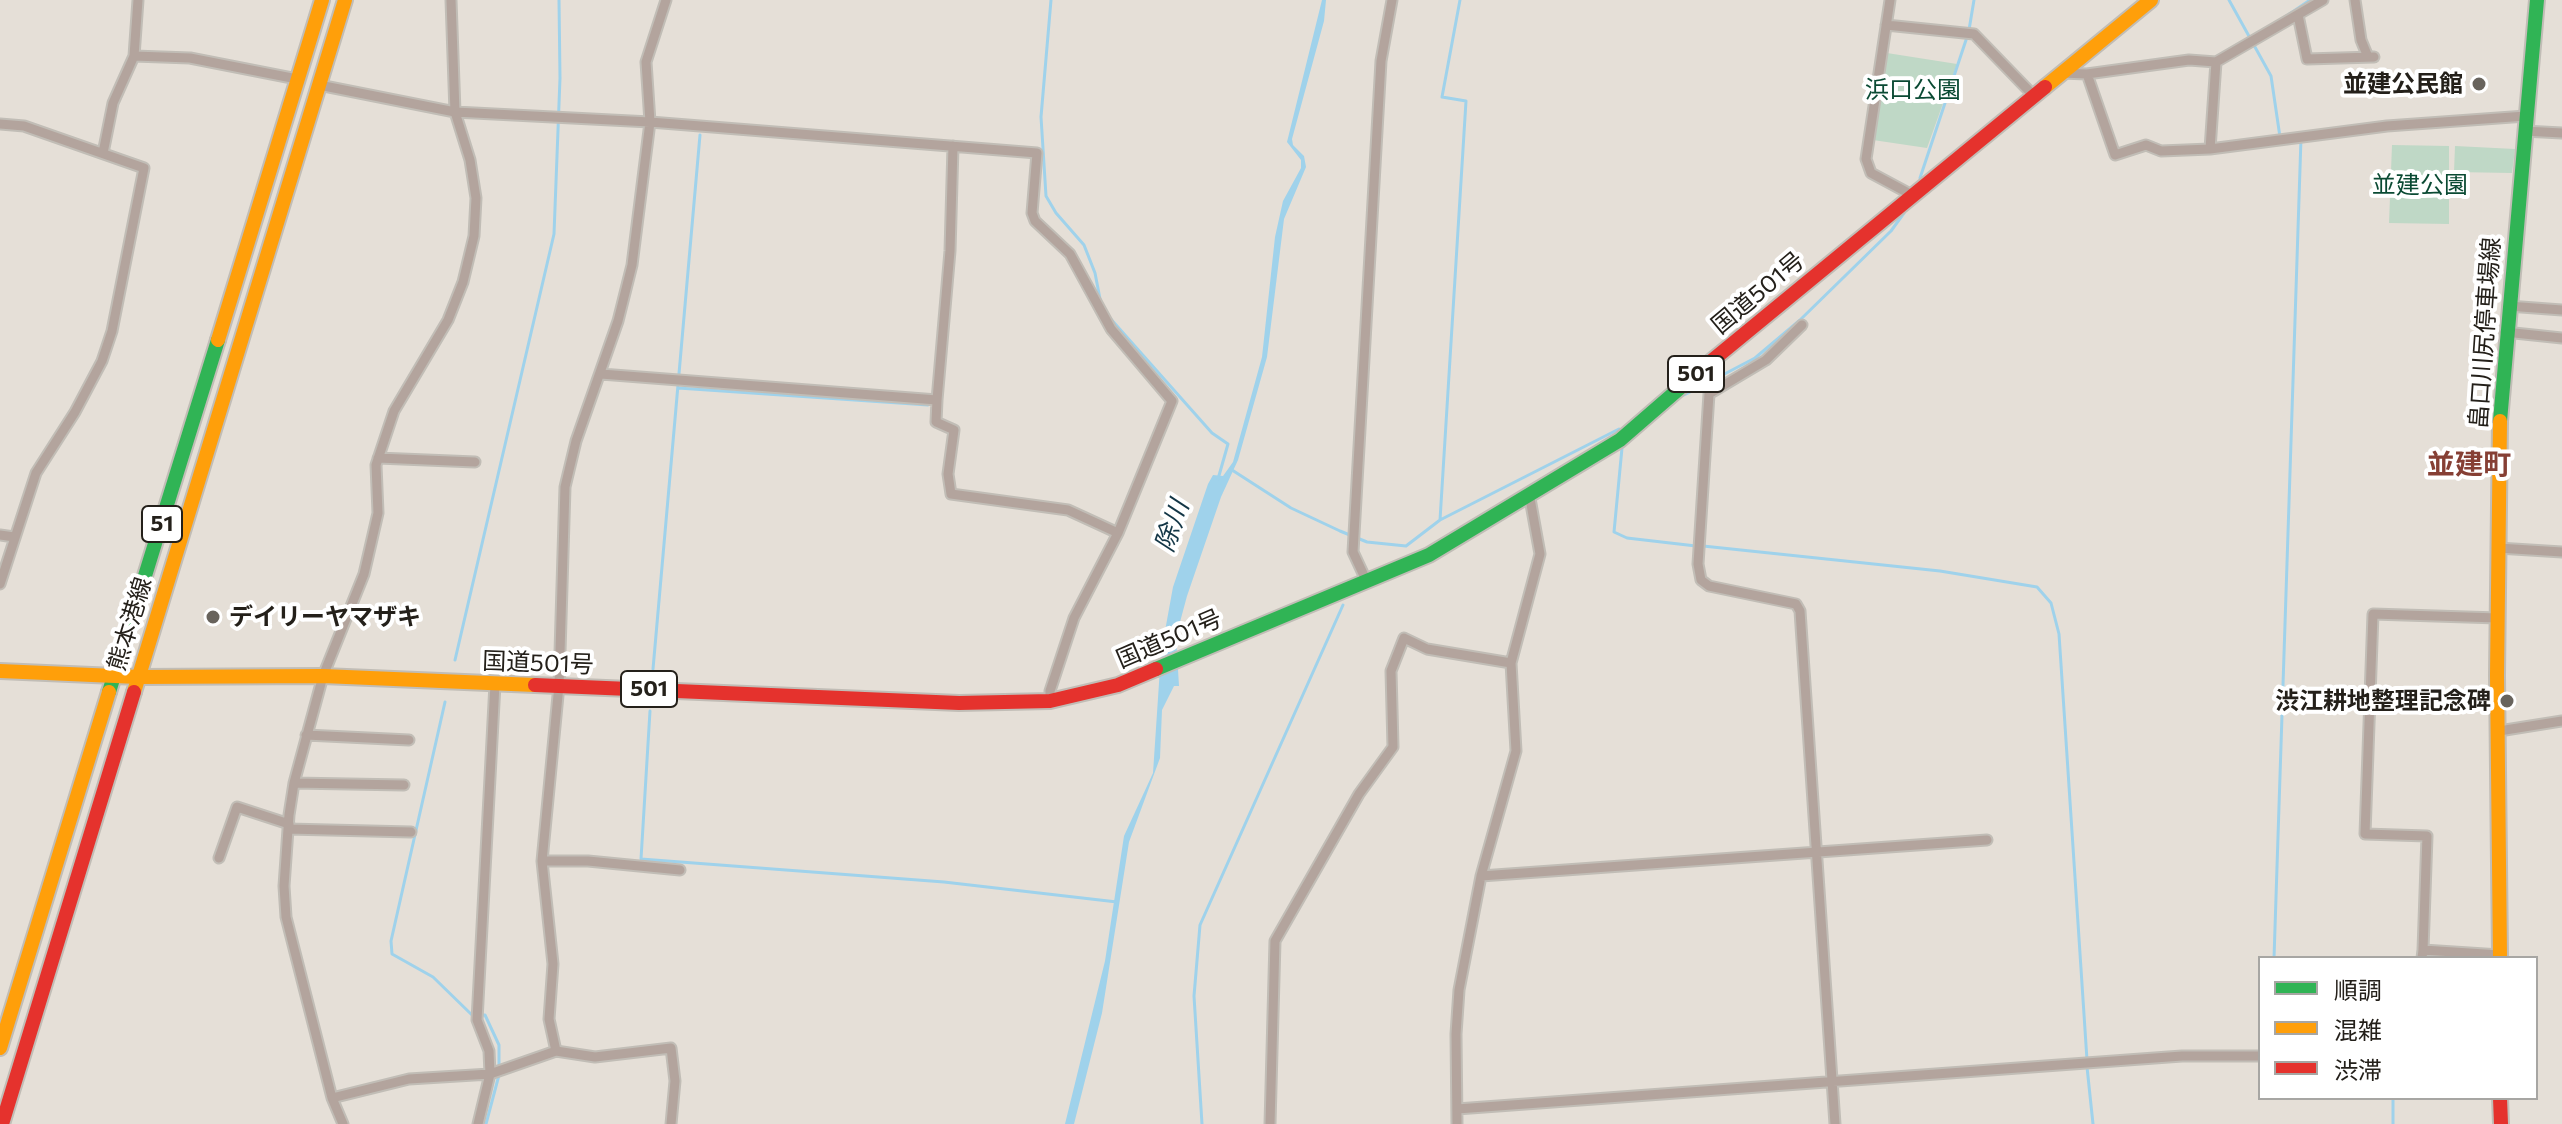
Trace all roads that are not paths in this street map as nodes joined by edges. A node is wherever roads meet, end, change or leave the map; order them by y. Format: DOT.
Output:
graph roads {
  1 [pos="138,0"];
  2 [pos="322,0"];
  3 [pos="345,0"];
  4 [pos="451,0"];
  5 [pos="666,0"];
  6 [pos="1392,0"];
  7 [pos="1890,0"];
  8 [pos="2151,0"];
  9 [pos="2323,0"];
  10 [pos="2355,0"];
  11 [pos="2537,0"];
  12 [pos="2298,15"];
  13 [pos="1886,25"];
  14 [pos="134,56"];
  15 [pos="2216,62"];
  16 [pos="2062,73"];
  17 [pos="2087,74"];
  18 [pos="297,79"];
  19 [pos="319,85"];
  20 [pos="2033,95"];
  21 [pos="455,112"];
  22 [pos="650,122"];
  23 [pos="2525,123"];
  24 [pos="0,124"];
  25 [pos="2562,133"];
  26 [pos="953,146"];
  27 [pos="2210,149"];
  28 [pos="103,153"];
  29 [pos="1912,195"];
  30 [pos="2508,306"];
  31 [pos="2562,310"];
  32 [pos="1802,325"];
  33 [pos="2505,332"];
  34 [pos="2562,338"];
  35 [pos="1712,360"];
  36 [pos="601,374"];
  37 [pos="1709,394"];
  38 [pos="937,400"];
  39 [pos="378,458"];
  40 [pos="475,462"];
  41 [pos="1529,493"];
  42 [pos="1118,533"];
  43 [pos="0,535"];
  44 [pos="14,537"];
  45 [pos="2498,548"];
  46 [pos="2562,552"];
  47 [pos="1366,580"];
  48 [pos="0,584"];
  49 [pos="2498,618"];
  50 [pos="1511,663"];
  51 [pos="0,671"];
  52 [pos="114,675"];
  53 [pos="323,676"];
  54 [pos="138,677"];
  55 [pos="495,684"];
  56 [pos="559,685"];
  57 [pos="1050,701"];
  58 [pos="2562,721"];
  59 [pos="2499,731"];
  60 [pos="306,735"];
  61 [pos="409,740"];
  62 [pos="294,783"];
  63 [pos="404,785"];
  64 [pos="288,826"];
  65 [pos="411,832"];
  66 [pos="1987,840"];
  67 [pos="61,847"];
  68 [pos="1816,851"];
  69 [pos="84,854"];
  70 [pos="219,858"];
  71 [pos="542,861"];
  72 [pos="680,870"];
  73 [pos="1481,876"];
  74 [pos="2422,954"];
  75 [pos="2500,956"];
  76 [pos="0,1048"];
  77 [pos="556,1051"];
  78 [pos="2258,1056"];
  79 [pos="490,1074"];
  80 [pos="1832,1081"];
  81 [pos="332,1098"];
  82 [pos="2500,1100"];
  83 [pos="1457,1109"];
  84 [pos="2,1124"];
  85 [pos="343,1124"];
  86 [pos="478,1124"];
  87 [pos="671,1124"];
  88 [pos="1270,1124"];
  89 [pos="1457,1124"];
  90 [pos="1835,1124"];
  91 [pos="2501,1124"];
  1 -- 14 [label="street"];
  2 -- 18 [label="main road, 熊本港線 / 51"];
  3 -- 19 [label="main road, 熊本港線 / 51"];
  4 -- 21 [label="street"];
  5 -- 22 [label="street"];
  6 -- 47 [label="street"];
  7 -- 13 [label="street"];
  8 -- 16 [label="main road, 国道501号 / 501"];
  9 -- 12 [label="street"];
  10 -- 12 [label="street"];
  11 -- 23 [label="main road, 畠口川尻停車場線"];
  12 -- 15 [label="street"];
  13 -- 20 [label="street"];
  13 -- 29 [label="street"];
  14 -- 18 [label="street"];
  14 -- 28 [label="street"];
  15 -- 17 [label="street"];
  15 -- 27 [label="street"];
  16 -- 17 [label="street"];
  16 -- 20 [label="main road, 国道501号 / 501"];
  17 -- 27 [label="street"];
  18 -- 52 [label="main road, 熊本港線 / 51"];
  19 -- 21 [label="street"];
  19 -- 54 [label="main road, 熊本港線 / 51"];
  20 -- 29 [label="main road, 国道501号 / 501"];
  21 -- 22 [label="street"];
  21 -- 39 [label="street"];
  22 -- 26 [label="street"];
  22 -- 36 [label="street"];
  23 -- 25 [label="street"];
  23 -- 27 [label="street"];
  23 -- 30 [label="main road, 畠口川尻停車場線"];
  24 -- 28 [label="street"];
  26 -- 38 [label="street"];
  26 -- 42 [label="street"];
  28 -- 44 [label="street"];
  29 -- 35 [label="main road, 国道501号 / 501"];
  30 -- 31 [label="street"];
  30 -- 33 [label="main road, 畠口川尻停車場線"];
  32 -- 37 [label="street"];
  33 -- 34 [label="street"];
  33 -- 45 [label="main road, 畠口川尻停車場線"];
  35 -- 37 [label="street"];
  35 -- 41 [label="main road, 国道501号 / 501"];
  36 -- 38 [label="street"];
  36 -- 56 [label="street"];
  37 -- 68 [label="street"];
  38 -- 42 [label="street"];
  39 -- 40 [label="street"];
  39 -- 53 [label="street"];
  41 -- 47 [label="main road, 国道501号 / 501"];
  41 -- 50 [label="street"];
  42 -- 57 [label="street"];
  43 -- 44 [label="street"];
  44 -- 48 [label="street"];
  45 -- 46 [label="street"];
  45 -- 49 [label="main road, 畠口川尻停車場線"];
  47 -- 57 [label="main road, 国道501号 / 501"];
  49 -- 59 [label="main road, 畠口川尻停車場線"];
  49 -- 74 [label="street"];
  50 -- 73 [label="street"];
  50 -- 88 [label="street"];
  51 -- 52 [label="main road, 国道501号 / 501"];
  52 -- 54 [label="main road, 国道501号 / 501"];
  52 -- 67 [label="main road, 熊本港線 / 51"];
  53 -- 54 [label="main road, 国道501号 / 501"];
  53 -- 55 [label="main road, 国道501号 / 501"];
  53 -- 60 [label="street"];
  54 -- 69 [label="main road, 熊本港線 / 51"];
  55 -- 56 [label="main road, 国道501号 / 501"];
  55 -- 79 [label="street"];
  56 -- 57 [label="main road, 国道501号 / 501"];
  56 -- 71 [label="street"];
  58 -- 59 [label="street"];
  59 -- 75 [label="main road, 畠口川尻停車場線"];
  60 -- 61 [label="street"];
  60 -- 62 [label="street"];
  62 -- 63 [label="street"];
  62 -- 64 [label="street"];
  64 -- 65 [label="street"];
  64 -- 70 [label="street"];
  64 -- 81 [label="street"];
  66 -- 68 [label="street"];
  67 -- 69 [label="main road"];
  67 -- 76 [label="main road, 熊本港線 / 51"];
  68 -- 73 [label="street"];
  68 -- 80 [label="street"];
  69 -- 84 [label="main road, 熊本港線 / 51"];
  71 -- 72 [label="street"];
  71 -- 77 [label="street"];
  73 -- 83 [label="street"];
  74 -- 75 [label="street"];
  77 -- 79 [label="street"];
  77 -- 87 [label="street"];
  78 -- 80 [label="street"];
  79 -- 81 [label="street"];
  79 -- 86 [label="street"];
  80 -- 83 [label="street"];
  80 -- 90 [label="street"];
  81 -- 85 [label="street"];
  82 -- 91 [label="main road"];
  83 -- 89 [label="street"];
}
